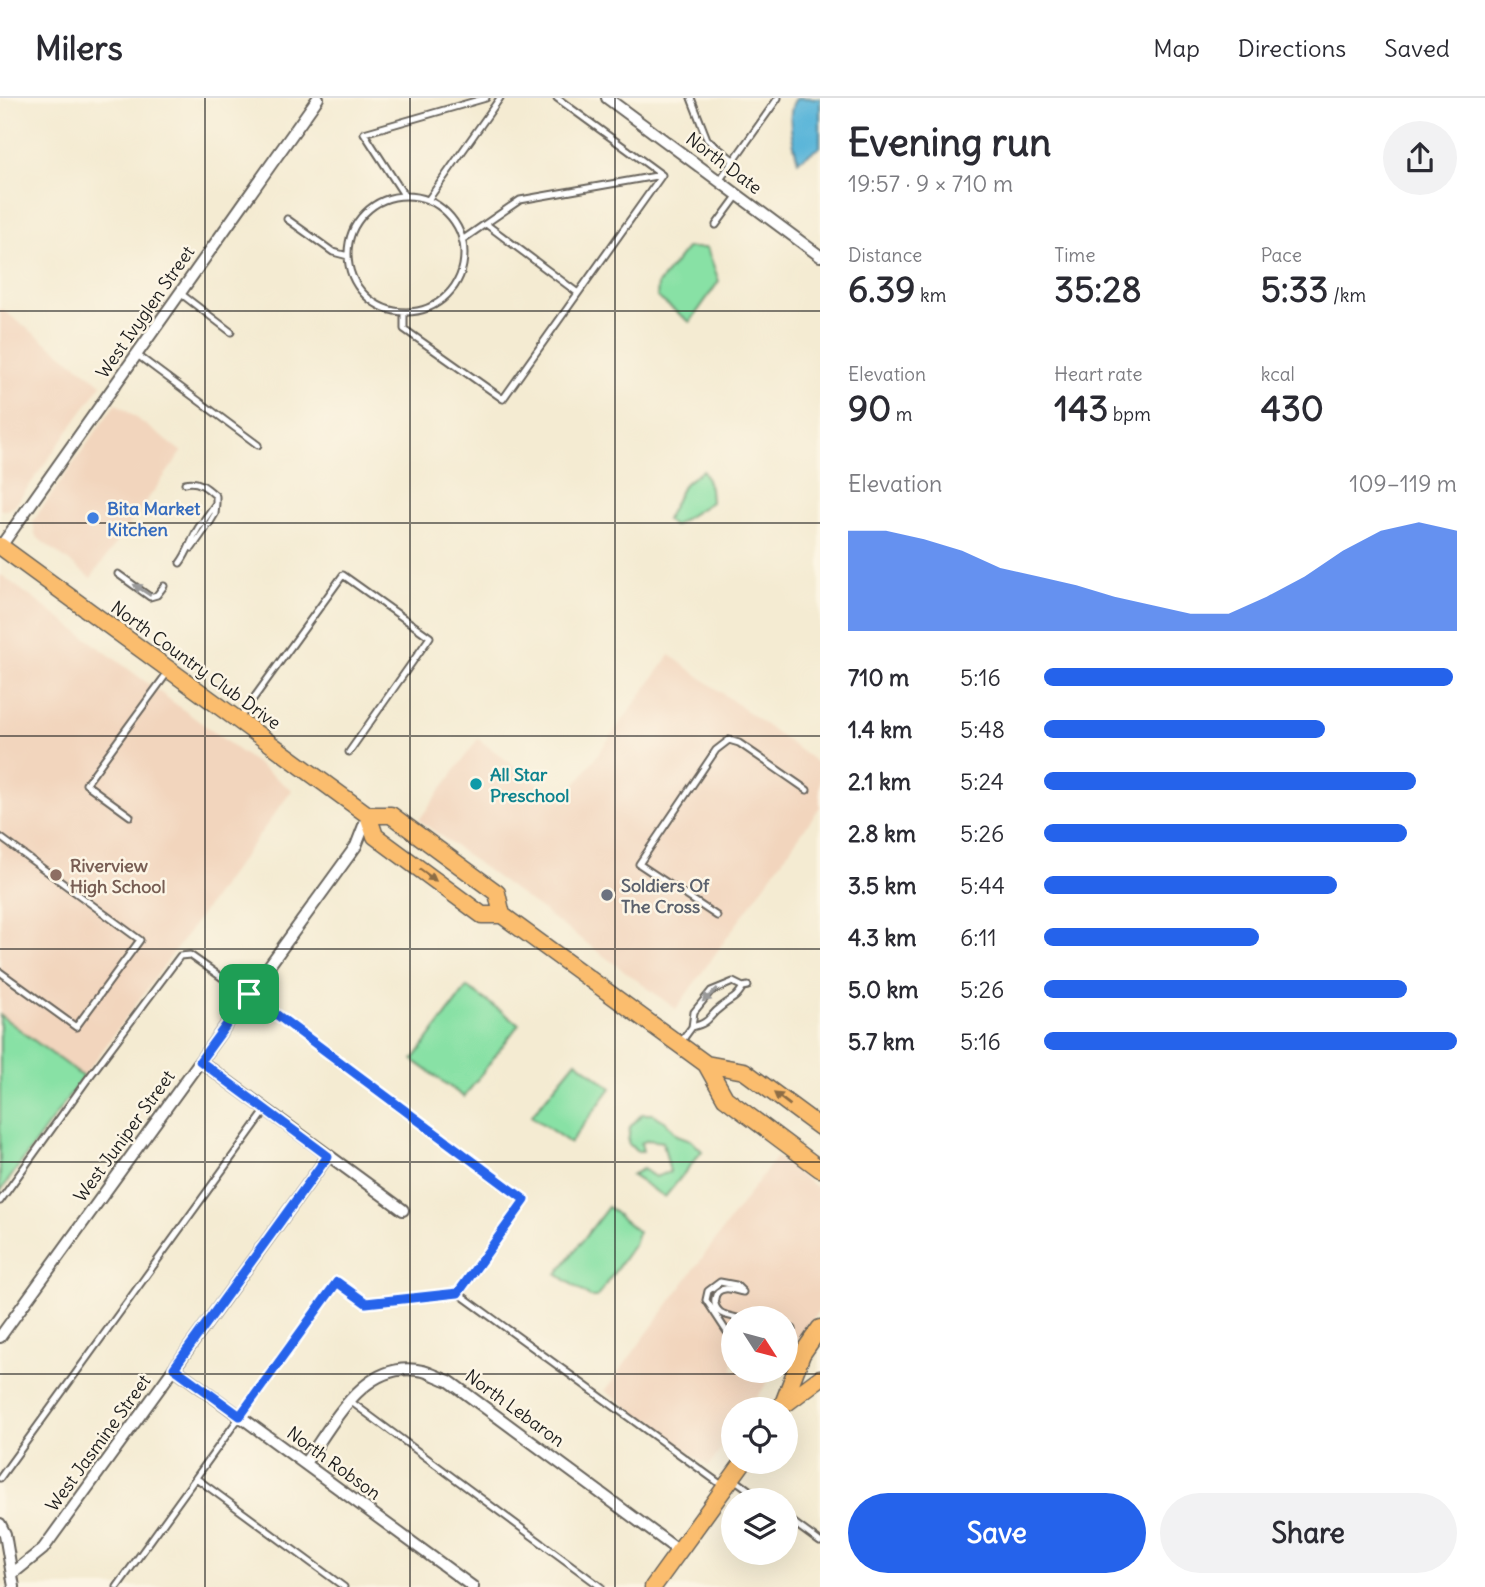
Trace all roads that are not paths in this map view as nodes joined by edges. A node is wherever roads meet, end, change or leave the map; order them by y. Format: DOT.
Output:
graph roads {
  1 [pos="318,98"];
  2 [pos="486,98"];
  3 [pos="500,98"];
  4 [pos="557,98"];
  5 [pos="607,98"];
  6 [pos="691,98"];
  7 [pos="778,98"];
  8 [pos="733,160"];
  9 [pos="662,175"];
  10 [pos="718,181"];
  11 [pos="404,195"];
  12 [pos="738,195"];
  13 [pos="428,200"];
  14 [pos="288,219"];
  15 [pos="486,224"];
  16 [pos="716,225"];
  17 [pos="462,240"];
  18 [pos="348,256"];
  19 [pos="820,256"];
  20 [pos="180,293"];
  21 [pos="578,293"];
  22 [pos="404,312"];
  23 [pos="231,332"];
  24 [pos="136,355"];
  25 [pos="258,445"];
  26 [pos="185,483"];
  27 [pos="0,543"];
  28 [pos="180,563"];
  29 [pos="118,574"];
  30 [pos="164,586"];
  31 [pos="170,670"];
  32 [pos="238,720"];
  33 [pos="349,752"];
  34 [pos="807,790"];
  35 [pos="368,814"];
  36 [pos="130,816"];
  37 [pos="0,837"];
  38 [pos="502,915"];
  39 [pos="717,916"];
  40 [pos="0,972"];
  41 [pos="249,994"];
  42 [pos="692,1027"];
  43 [pos="679,1045"];
  44 [pos="200,1061"];
  45 [pos="706,1064"];
  46 [pos="267,1110"];
  47 [pos="820,1127"];
  48 [pos="328,1156"];
  49 [pos="820,1169"];
  50 [pos="0,1201"];
  51 [pos="403,1210"];
  52 [pos="458,1293"];
  53 [pos="721,1312"];
  54 [pos="721,1323"];
  55 [pos="820,1328"];
  56 [pos="0,1337"];
  57 [pos="174,1368"];
  58 [pos="820,1378"];
  59 [pos="787,1397"];
  60 [pos="796,1397"];
  61 [pos="349,1401"];
  62 [pos="240,1416"];
  63 [pos="304,1463"];
  64 [pos="735,1474"];
  65 [pos="0,1478"];
  66 [pos="196,1478"];
  67 [pos="729,1483"];
  68 [pos="739,1488"];
  69 [pos="0,1524"];
  70 [pos="798,1526"];
  71 [pos="820,1542"];
  72 [pos="679,1551"];
  73 [pos="12,1574"];
  74 [pos="14,1587"];
  75 [pos="117,1587"];
  76 [pos="344,1587"];
  77 [pos="472,1587"];
  78 [pos="601,1587"];
  79 [pos="653,1587"];
  1 -- 20 [label="street, West Ivyglen Street"];
  2 -- 11 [label="lane"];
  3 -- 13 [label="lane"];
  4 -- 9 [label="lane"];
  5 -- 10 [label="street, North Date"];
  6 -- 8 [label="lane"];
  7 -- 8 [label="lane"];
  8 -- 10 [label="lane"];
  9 -- 15 [label="lane"];
  9 -- 21 [label="lane"];
  10 -- 12 [label="street, North Date"];
  11 -- 13 [label="lane"];
  11 -- 18 [label="lane"];
  12 -- 16 [label="lane"];
  12 -- 19 [label="street, North Date"];
  13 -- 17 [label="lane"];
  14 -- 18 [label="lane"];
  15 -- 17 [label="lane"];
  15 -- 21 [label="lane"];
  17 -- 22 [label="lane"];
  18 -- 22 [label="lane"];
  20 -- 23 [label="lane"];
  20 -- 24 [label="street, West Ivyglen Street"];
  21 -- 22 [label="lane"];
  24 -- 25 [label="lane"];
  24 -- 27 [label="street, West Ivyglen Street"];
  26 -- 28 [label="lane"];
  27 -- 31 [label="main road, North Country Club Drive"];
  30 -- 29 [label="lane, one-way"];
  31 -- 32 [label="main road, North Country Club Drive"];
  31 -- 36 [label="lane"];
  32 -- 33 [label="lane"];
  32 -- 35 [label="main road, North Country Club Drive"];
  34 -- 39 [label="lane"];
  35 -- 38 [label="main road, North Country Club Drive, one-way"];
  35 -- 38 [label="main road, North Country Club Drive"];
  35 -- 41 [label="street, West Juniper Street"];
  37 -- 40 [label="lane"];
  38 -- 43 [label="main road, North Country Club Drive"];
  41 -- 44 [label="street, West Juniper Street"];
  41 -- 50 [label="lane"];
  41 -- 52 [label="lane"];
  42 -- 42 [label="lane, one-way"];
  42 -- 43 [label="lane"];
  43 -- 45 [label="main road, North Country Club Drive"];
  44 -- 46 [label="street"];
  44 -- 56 [label="street, West Juniper Street"];
  47 -- 45 [label="main road, North Country Club Drive, one-way"];
  45 -- 49 [label="main road, North Country Club Drive"];
  46 -- 48 [label="street"];
  46 -- 65 [label="lane"];
  48 -- 51 [label="street"];
  48 -- 57 [label="street, West Jasmine Street"];
  52 -- 62 [label="lane"];
  52 -- 67 [label="lane"];
  53 -- 54 [label="lane"];
  55 -- 59 [label="main road"];
  57 -- 62 [label="street, North Robson"];
  57 -- 73 [label="street, West Jasmine Street"];
  58 -- 60 [label="main road"];
  61 -- 63 [label="street, North Lebaron"];
  61 -- 72 [label="street, North Lebaron"];
  61 -- 78 [label="lane"];
  62 -- 63 [label="street, North Robson"];
  62 -- 66 [label="lane"];
  63 -- 77 [label="street, North Robson"];
  64 -- 67 [label="main road"];
  66 -- 75 [label="lane"];
  66 -- 76 [label="lane"];
  67 -- 68 [label="lane"];
  67 -- 72 [label="main road"];
  69 -- 73 [label="street"];
  70 -- 71 [label="lane"];
  72 -- 79 [label="main road"];
  73 -- 74 [label="street"];
}
